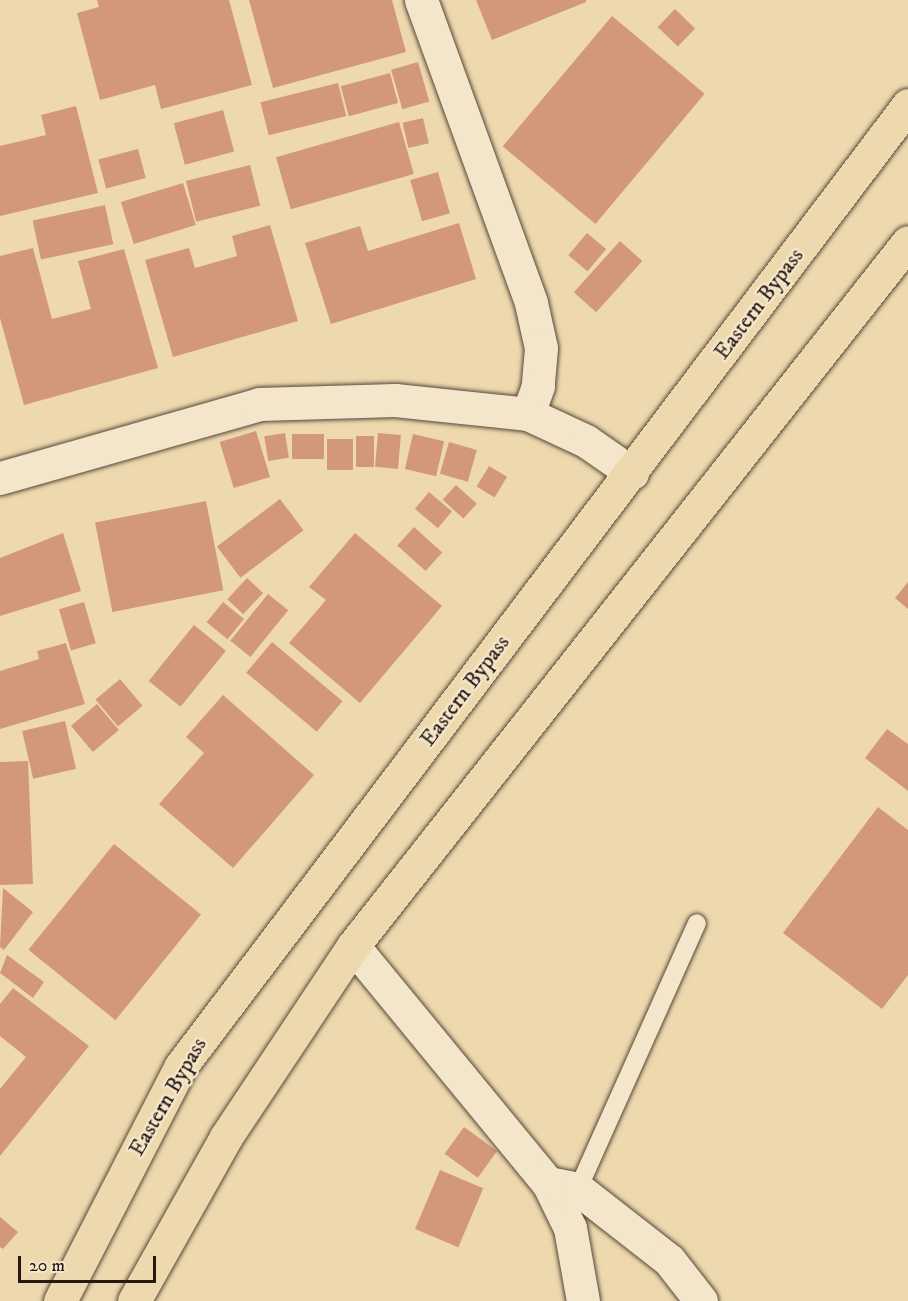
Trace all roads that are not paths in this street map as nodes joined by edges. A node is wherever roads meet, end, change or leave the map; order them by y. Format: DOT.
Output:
graph roads {
  1 [pos="421,0"];
  2 [pos="908,105"];
  3 [pos="908,242"];
  4 [pos="528,414"];
  5 [pos="632,472"];
  6 [pos="0,478"];
  7 [pos="697,923"];
  8 [pos="353,946"];
  9 [pos="563,1186"];
  10 [pos="60,1301"];
  11 [pos="134,1301"];
  12 [pos="583,1301"];
  13 [pos="701,1301"];
  1 -- 4 [label="street"];
  2 -- 5 [label="highway, Eastern Bypass"];
  3 -- 8 [label="highway"];
  4 -- 5 [label="street"];
  4 -- 6 [label="street"];
  5 -- 10 [label="highway, Eastern Bypass"];
  7 -- 9 [label="lane"];
  8 -- 9 [label="street"];
  8 -- 11 [label="highway"];
  9 -- 12 [label="street"];
  9 -- 13 [label="street"];
}
